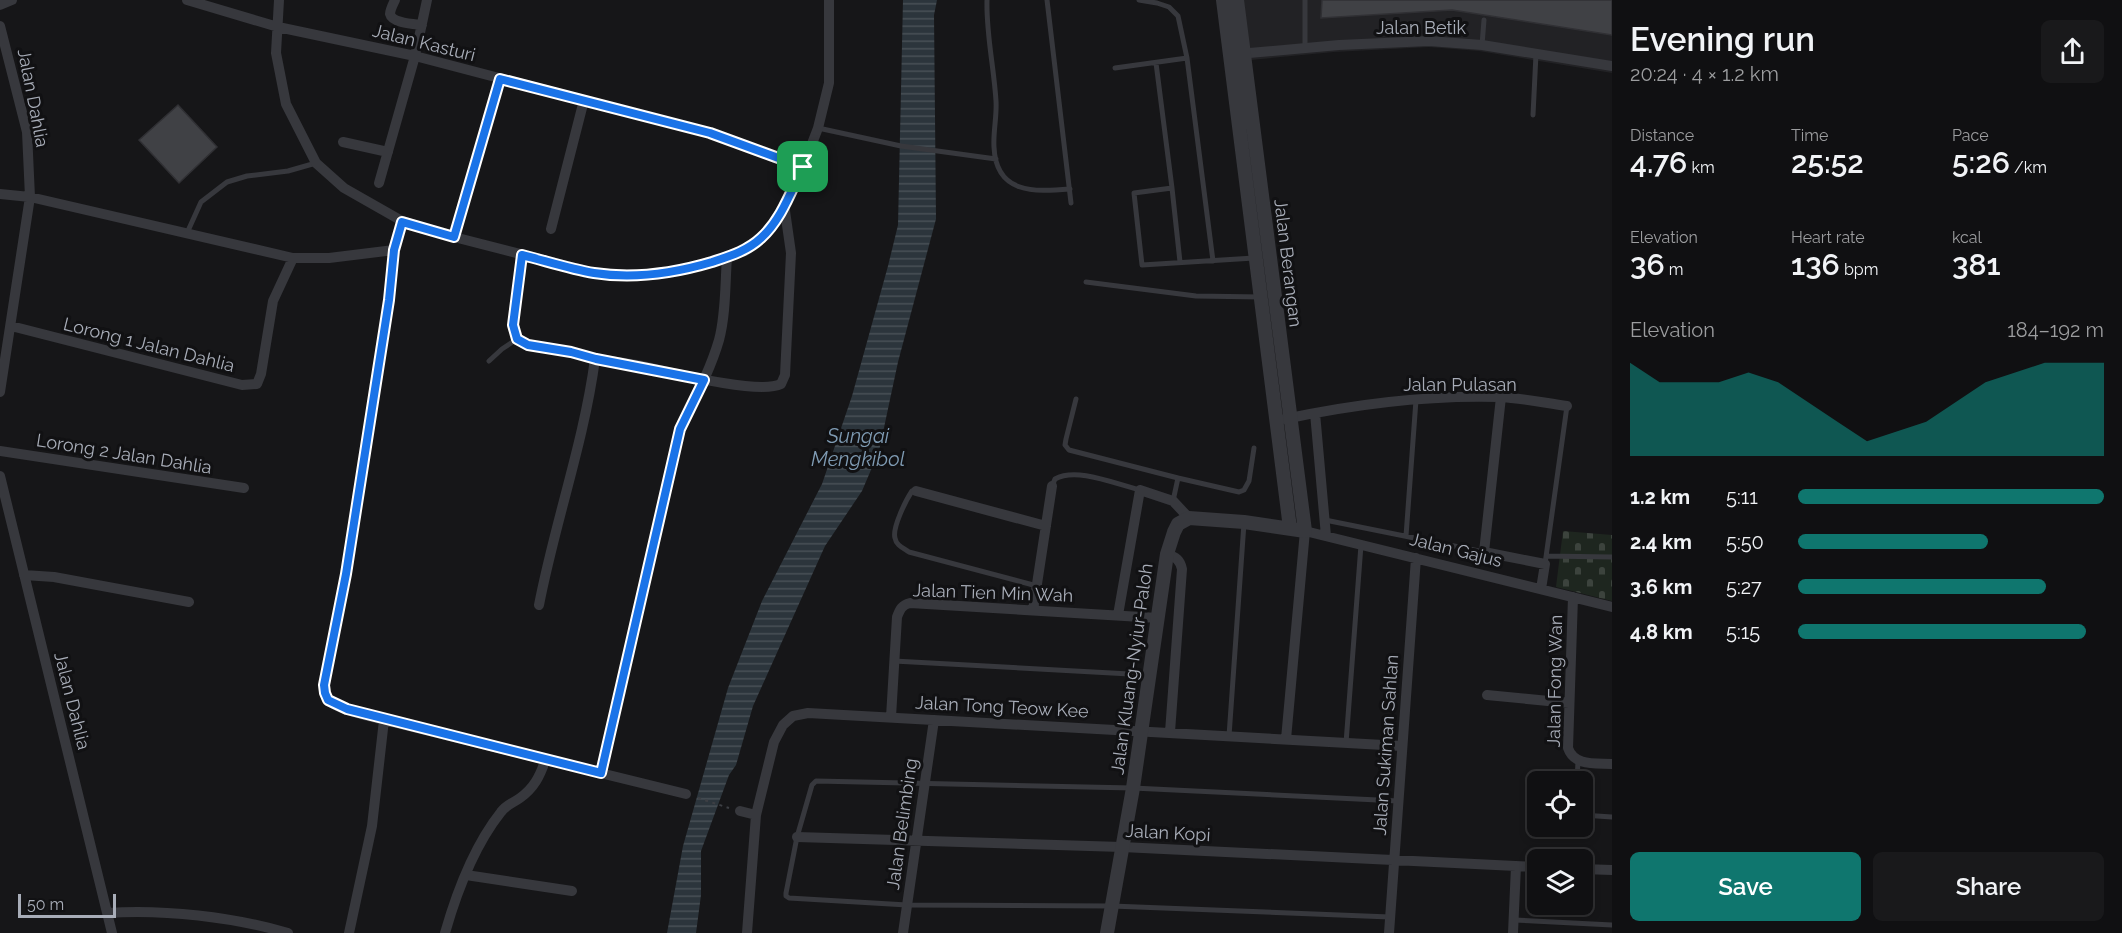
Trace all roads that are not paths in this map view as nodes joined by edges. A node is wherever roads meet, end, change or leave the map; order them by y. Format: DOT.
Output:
graph roads {
  1 [pos="12,0"];
  2 [pos="187,0"];
  3 [pos="279,0"];
  4 [pos="395,0"];
  5 [pos="427,0"];
  6 [pos="829,0"];
  7 [pos="987,0"];
  8 [pos="1047,0"];
  9 [pos="1139,0"];
  10 [pos="1223,0"];
  11 [pos="1232,0"];
  12 [pos="1237,0"];
  13 [pos="1305,0"];
  14 [pos="0,5"];
  15 [pos="1484,20"];
  16 [pos="422,25"];
  17 [pos="0,26"];
  18 [pos="278,27"];
  19 [pos="1482,45"];
  20 [pos="1305,48"];
  21 [pos="1236,54"];
  22 [pos="1536,54"];
  23 [pos="415,56"];
  24 [pos="1187,58"];
  25 [pos="1156,63"];
  26 [pos="1612,66"];
  27 [pos="1115,68"];
  28 [pos="500,79"];
  29 [pos="584,100"];
  30 [pos="1533,115"];
  31 [pos="818,128"];
  32 [pos="343,142"];
  33 [pos="388,152"];
  34 [pos="996,159"];
  35 [pos="316,163"];
  36 [pos="803,167"];
  37 [pos="378,183"];
  38 [pos="1172,188"];
  39 [pos="1070,189"];
  40 [pos="0,194"];
  41 [pos="30,197"];
  42 [pos="1071,203"];
  43 [pos="784,204"];
  44 [pos="402,222"];
  45 [pos="550,229"];
  46 [pos="187,233"];
  47 [pos="454,237"];
  48 [pos="394,250"];
  49 [pos="522,255"];
  50 [pos="727,257"];
  51 [pos="1262,257"];
  52 [pos="293,258"];
  53 [pos="1213,261"];
  54 [pos="1180,262"];
  55 [pos="1086,282"];
  56 [pos="1268,297"];
  57 [pos="10,326"];
  58 [pos="517,339"];
  59 [pos="596,359"];
  60 [pos="489,361"];
  61 [pos="704,380"];
  62 [pos="0,392"];
  63 [pos="1501,397"];
  64 [pos="1076,399"];
  65 [pos="1416,399"];
  66 [pos="1567,406"];
  67 [pos="1315,412"];
  68 [pos="1284,420"];
  69 [pos="1254,448"];
  70 [pos="0,451"];
  71 [pos="0,476"];
  72 [pos="1178,478"];
  73 [pos="1052,486"];
  74 [pos="244,489"];
  75 [pos="1140,490"];
  76 [pos="916,491"];
  77 [pos="1173,501"];
  78 [pos="1189,518"];
  79 [pos="1325,520"];
  80 [pos="1244,522"];
  81 [pos="1046,526"];
  82 [pos="1290,528"];
  83 [pos="1305,531"];
  84 [pos="1326,536"];
  85 [pos="1406,536"];
  86 [pos="1361,545"];
  87 [pos="1484,552"];
  88 [pos="1167,554"];
  89 [pos="1612,557"];
  90 [pos="1416,558"];
  91 [pos="1546,560"];
  92 [pos="24,575"];
  93 [pos="1037,586"];
  94 [pos="1541,589"];
  95 [pos="1573,597"];
  96 [pos="189,602"];
  97 [pos="539,605"];
  98 [pos="1612,607"];
  99 [pos="1033,610"];
  100 [pos="1118,615"];
  101 [pos="1158,618"];
  102 [pos="893,661"];
  103 [pos="1150,675"];
  104 [pos="1487,695"];
  105 [pos="1569,703"];
  106 [pos="891,717"];
  107 [pos="384,720"];
  108 [pos="934,720"];
  109 [pos="1142,731"];
  110 [pos="1170,732"];
  111 [pos="1229,736"];
  112 [pos="1286,739"];
  113 [pos="1346,743"];
  114 [pos="1402,746"];
  115 [pos="545,760"];
  116 [pos="1578,762"];
  117 [pos="1612,764"];
  118 [pos="1578,771"];
  119 [pos="601,773"];
  120 [pos="924,784"];
  121 [pos="1133,788"];
  122 [pos="687,794"];
  123 [pos="1398,801"];
  124 [pos="740,811"];
  125 [pos="756,815"];
  126 [pos="1593,816"];
  127 [pos="1612,817"];
  128 [pos="797,837"];
  129 [pos="916,842"];
  130 [pos="1122,847"];
  131 [pos="1394,860"];
  132 [pos="1516,866"];
  133 [pos="1527,866"];
  134 [pos="1593,869"];
  135 [pos="1612,870"];
  136 [pos="466,875"];
  137 [pos="572,891"];
  138 [pos="906,905"];
  139 [pos="1112,906"];
  140 [pos="107,913"];
  141 [pos="1390,917"];
  142 [pos="1514,920"];
  143 [pos="1612,925"];
  144 [pos="112,933"];
  145 [pos="288,933"];
  146 [pos="349,933"];
  147 [pos="445,933"];
  148 [pos="747,933"];
  149 [pos="903,933"];
  150 [pos="1107,933"];
  151 [pos="1389,933"];
  152 [pos="1513,933"];
  1 -- 14 [label="street"];
  2 -- 18 [label="street, Jalan Kasturi"];
  3 -- 18 [label="street"];
  4 -- 16 [label="street"];
  5 -- 16 [label="street"];
  6 -- 31 [label="street"];
  7 -- 34 [label="lane"];
  8 -- 39 [label="lane"];
  9 -- 24 [label="lane"];
  10 -- 21 [label="street, Jalan Berangan"];
  11 -- 12 [label="street"];
  12 -- 21 [label="street, Jalan Berangan"];
  13 -- 20 [label="lane"];
  15 -- 19 [label="lane"];
  16 -- 23 [label="street"];
  17 -- 41 [label="street, Jalan Dahlia"];
  18 -- 23 [label="street, Jalan Kasturi"];
  18 -- 35 [label="street"];
  19 -- 20 [label="street, Jalan Betik"];
  19 -- 22 [label="street, Jalan Betik"];
  20 -- 21 [label="street, Jalan Betik"];
  21 -- 51 [label="street, Jalan Berangan"];
  22 -- 26 [label="street, Jalan Betik"];
  22 -- 30 [label="lane"];
  23 -- 28 [label="street, Jalan Kasturi"];
  23 -- 33 [label="street"];
  24 -- 25 [label="lane"];
  24 -- 53 [label="lane"];
  25 -- 27 [label="lane"];
  25 -- 38 [label="lane"];
  28 -- 29 [label="street, Jalan Kasturi"];
  28 -- 47 [label="street"];
  29 -- 36 [label="street, Jalan Kasturi"];
  29 -- 45 [label="street"];
  31 -- 34 [label="lane"];
  31 -- 36 [label="street"];
  32 -- 33 [label="street"];
  33 -- 37 [label="street"];
  34 -- 39 [label="lane"];
  35 -- 44 [label="street"];
  35 -- 46 [label="lane"];
  36 -- 43 [label="street"];
  38 -- 54 [label="lane"];
  38 -- 54 [label="lane"];
  39 -- 42 [label="lane"];
  40 -- 41 [label="street"];
  41 -- 46 [label="street"];
  41 -- 57 [label="street, Jalan Dahlia"];
  43 -- 50 [label="street"];
  43 -- 61 [label="street"];
  44 -- 47 [label="street"];
  44 -- 48 [label="street"];
  46 -- 52 [label="street"];
  47 -- 49 [label="street"];
  48 -- 52 [label="street"];
  48 -- 107 [label="street"];
  49 -- 50 [label="street"];
  49 -- 58 [label="street"];
  50 -- 61 [label="street"];
  51 -- 53 [label="lane"];
  51 -- 56 [label="street, Jalan Berangan"];
  52 -- 57 [label="street, Lorong 1 Jalan Dahlia"];
  53 -- 54 [label="lane"];
  55 -- 56 [label="lane"];
  56 -- 68 [label="street, Jalan Berangan"];
  57 -- 62 [label="street, Jalan Dahlia"];
  58 -- 59 [label="street"];
  58 -- 60 [label="lane"];
  59 -- 61 [label="street"];
  59 -- 97 [label="street"];
  61 -- 119 [label="street"];
  63 -- 65 [label="street, Jalan Pulasan"];
  63 -- 66 [label="street, Jalan Pulasan"];
  63 -- 87 [label="street"];
  64 -- 72 [label="lane"];
  65 -- 67 [label="street, Jalan Pulasan"];
  65 -- 85 [label="lane"];
  66 -- 91 [label="lane, Jalan Pulasan"];
  67 -- 68 [label="street, Jalan Pulasan"];
  67 -- 79 [label="street"];
  68 -- 82 [label="street, Jalan Berangan"];
  68 -- 83 [label="street, Jalan Berangan"];
  69 -- 72 [label="lane"];
  70 -- 74 [label="street, Lorong 2 Jalan Dahlia"];
  71 -- 92 [label="street, Jalan Dahlia"];
  72 -- 77 [label="lane"];
  73 -- 75 [label="lane"];
  73 -- 81 [label="street"];
  75 -- 77 [label="street"];
  75 -- 100 [label="street"];
  76 -- 81 [label="street"];
  76 -- 93 [label="lane"];
  77 -- 78 [label="street"];
  78 -- 80 [label="street"];
  78 -- 88 [label="street, Jalan Kluang-Nyiur-Paloh"];
  79 -- 84 [label="street"];
  79 -- 85 [label="lane"];
  80 -- 82 [label="street"];
  80 -- 111 [label="lane"];
  81 -- 93 [label="street"];
  82 -- 83 [label="street, Jalan Gajus"];
  83 -- 84 [label="street, Jalan Gajus"];
  83 -- 112 [label="street"];
  84 -- 86 [label="street, Jalan Gajus"];
  85 -- 87 [label="lane"];
  86 -- 90 [label="street, Jalan Gajus"];
  86 -- 113 [label="lane"];
  87 -- 91 [label="street"];
  88 -- 101 [label="street, Jalan Kluang-Nyiur-Paloh"];
  88 -- 110 [label="street"];
  89 -- 91 [label="lane"];
  90 -- 94 [label="street, Jalan Gajus"];
  90 -- 114 [label="street, Jalan Sukiman Sahlan"];
  91 -- 94 [label="street, Jalan Pulasan"];
  92 -- 96 [label="street"];
  92 -- 140 [label="street, Jalan Dahlia"];
  93 -- 99 [label="street"];
  94 -- 95 [label="street, Jalan Gajus"];
  95 -- 98 [label="street, Jalan Gajus"];
  95 -- 105 [label="street, Jalan Fong Wan"];
  99 -- 100 [label="street, Jalan Tien Min Wah"];
  99 -- 102 [label="street, Jalan Tien Min Wah"];
  100 -- 101 [label="street, Jalan Tien Min Wah"];
  101 -- 103 [label="street, Jalan Kluang-Nyiur-Paloh"];
  102 -- 103 [label="lane"];
  102 -- 106 [label="street, Jalan Tien Min Wah"];
  103 -- 109 [label="street, Jalan Kluang-Nyiur-Paloh"];
  104 -- 105 [label="street"];
  105 -- 116 [label="street, Jalan Fong Wan"];
  106 -- 108 [label="street, Jalan Tong Teow Kee"];
  106 -- 125 [label="street, Jalan Tong Teow Kee"];
  107 -- 115 [label="street"];
  107 -- 146 [label="street"];
  108 -- 109 [label="street, Jalan Tong Teow Kee"];
  108 -- 120 [label="street, Jalan Belimbing"];
  109 -- 110 [label="street, Jalan Tong Teow Kee"];
  109 -- 121 [label="street, Jalan Kluang-Nyiur-Paloh"];
  110 -- 111 [label="street, Jalan Tong Teow Kee"];
  111 -- 112 [label="street, Jalan Tong Teow Kee"];
  112 -- 113 [label="street, Jalan Tong Teow Kee"];
  113 -- 114 [label="street, Jalan Tong Teow Kee"];
  114 -- 123 [label="street, Jalan Sukiman Sahlan"];
  115 -- 119 [label="street"];
  115 -- 136 [label="street"];
  116 -- 117 [label="street"];
  116 -- 118 [label="lane"];
  119 -- 122 [label="street"];
  120 -- 121 [label="lane"];
  120 -- 128 [label="lane"];
  120 -- 129 [label="street, Jalan Belimbing"];
  121 -- 123 [label="lane"];
  121 -- 130 [label="street, Jalan Kluang-Nyiur-Paloh"];
  123 -- 131 [label="street, Jalan Sukiman Sahlan"];
  124 -- 125 [label="street"];
  125 -- 148 [label="street, Jalan Tong Teow Kee"];
  126 -- 127 [label="lane"];
  128 -- 129 [label="street, Jalan Kopi"];
  128 -- 138 [label="lane"];
  129 -- 130 [label="street, Jalan Kopi"];
  129 -- 138 [label="street, Jalan Belimbing"];
  130 -- 131 [label="street, Jalan Kopi"];
  130 -- 139 [label="street, Jalan Kluang-Nyiur-Paloh"];
  131 -- 132 [label="street, Jalan Kopi"];
  131 -- 141 [label="street, Jalan Sukiman Sahlan"];
  132 -- 133 [label="street, Jalan Kopi"];
  132 -- 142 [label="street"];
  134 -- 135 [label="street"];
  136 -- 137 [label="street"];
  136 -- 147 [label="street"];
  138 -- 139 [label="lane"];
  138 -- 149 [label="street, Jalan Belimbing"];
  139 -- 141 [label="lane"];
  139 -- 150 [label="street, Jalan Kluang-Nyiur-Paloh"];
  140 -- 144 [label="street, Jalan Dahlia"];
  140 -- 145 [label="street"];
  141 -- 151 [label="street, Jalan Sukiman Sahlan"];
  142 -- 143 [label="lane"];
  142 -- 152 [label="street"];
}
